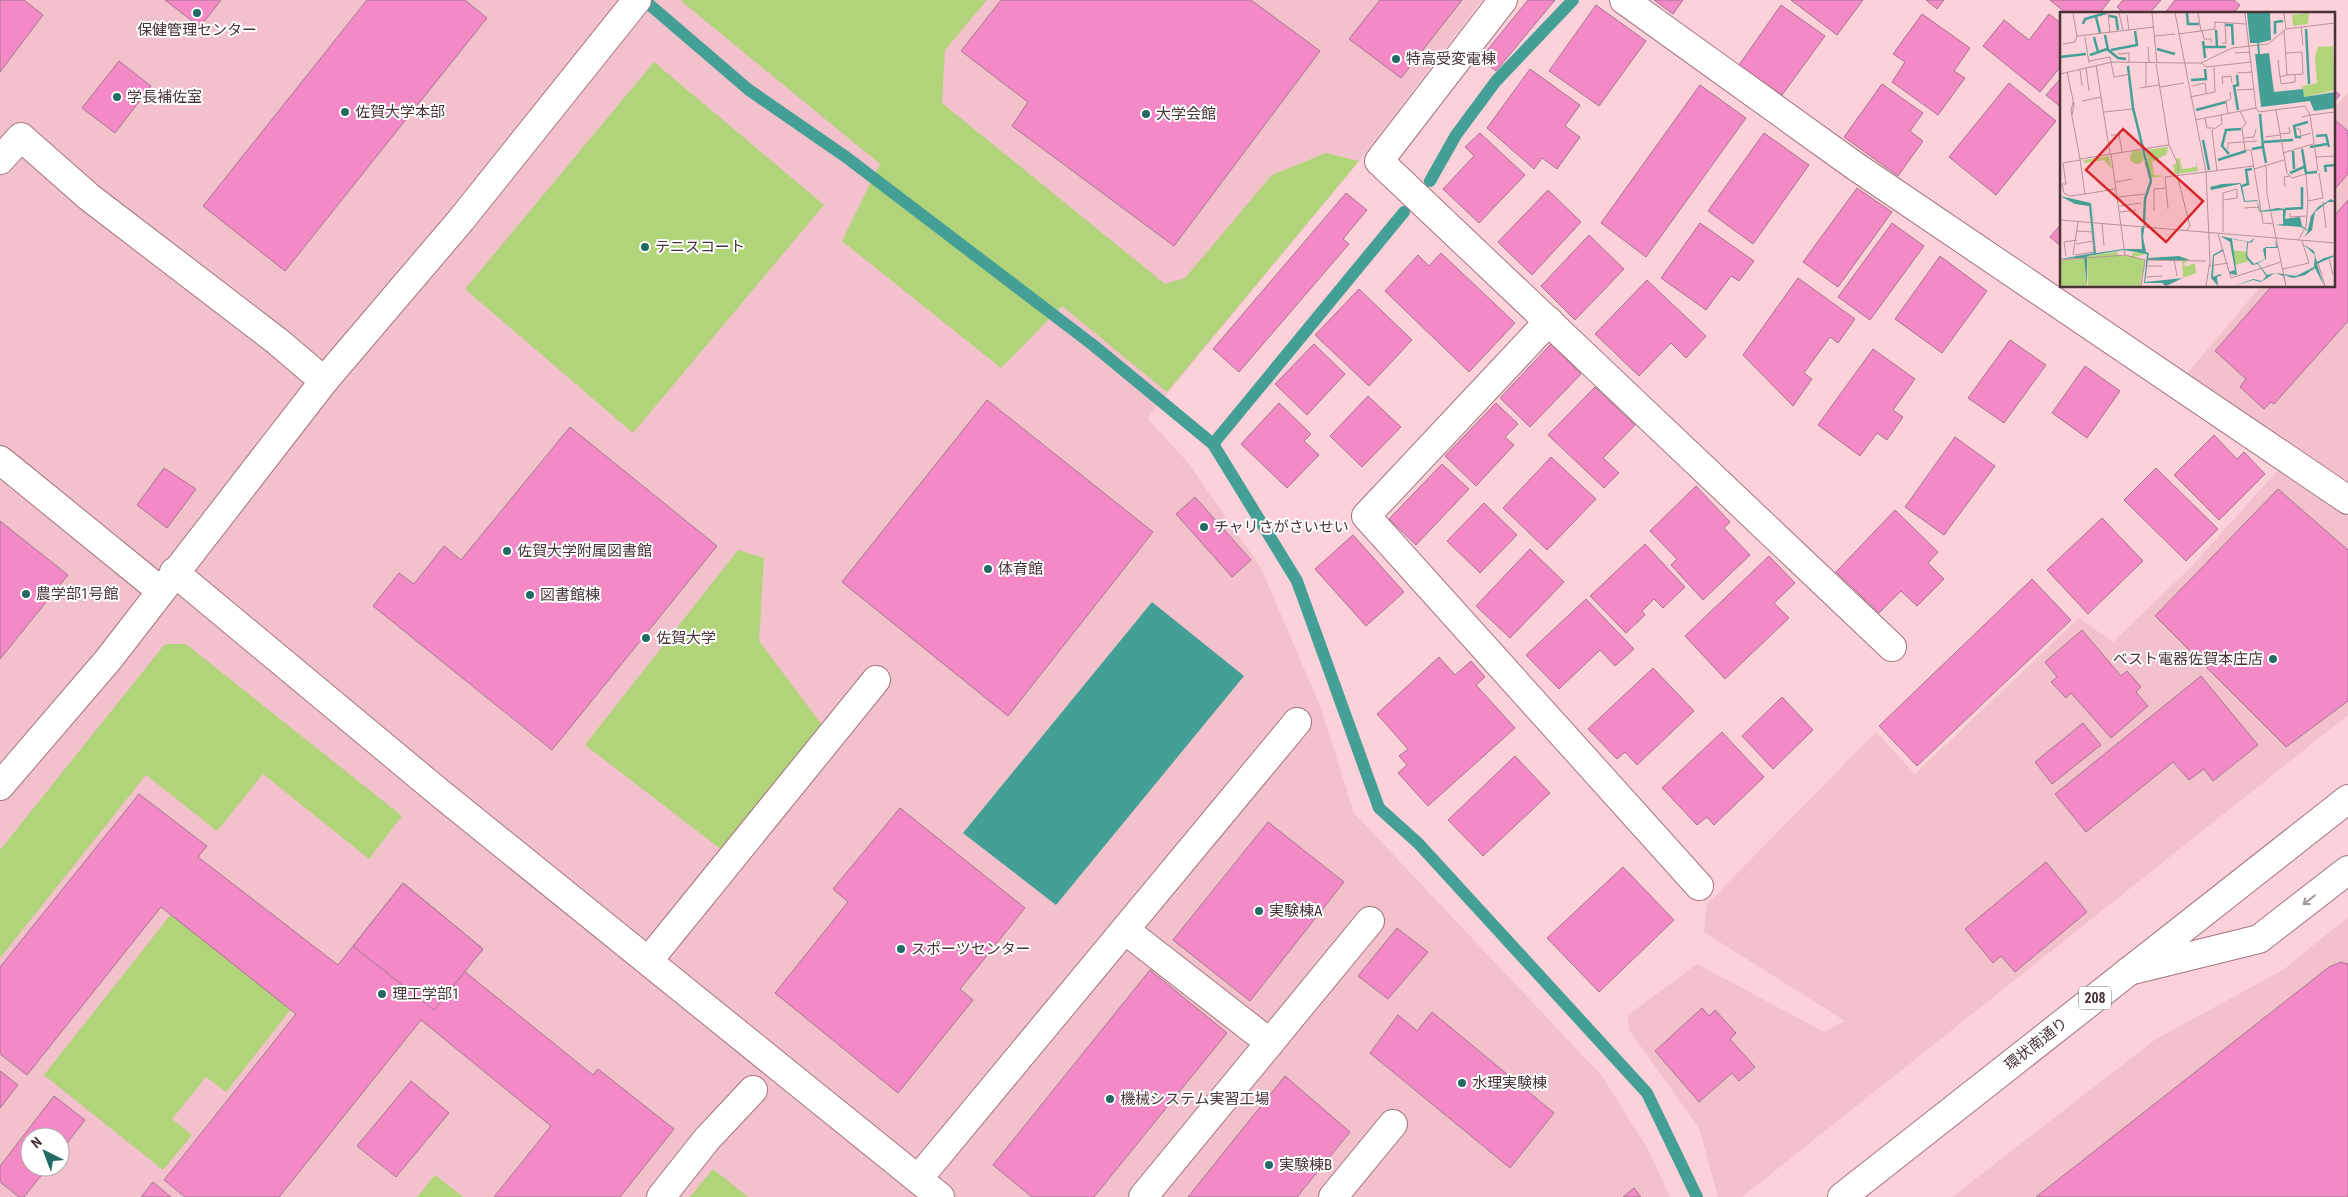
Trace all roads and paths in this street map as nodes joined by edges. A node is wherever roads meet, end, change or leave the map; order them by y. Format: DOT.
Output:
graph roads {
  1 [pos="637,0"];
  2 [pos="1503,0"];
  3 [pos="1624,0"];
  4 [pos="0,160"];
  5 [pos="1549,321"];
  6 [pos="324,381"];
  7 [pos="0,460"];
  8 [pos="2348,500"];
  9 [pos="168,582"];
  10 [pos="1892,647"];
  11 [pos="876,680"];
  12 [pos="1297,722"];
  13 [pos="0,786"];
  14 [pos="2348,800"];
  15 [pos="2348,870"];
  16 [pos="1699,886"];
  17 [pos="1370,921"];
  18 [pos="1125,930"];
  19 [pos="649,960"];
  20 [pos="2129,971"];
  21 [pos="1270,1043"];
  22 [pos="753,1090"];
  23 [pos="1393,1124"];
  24 [pos="918,1179"];
  25 [pos="661,1197"];
  26 [pos="940,1197"];
  27 [pos="1143,1197"];
  28 [pos="1333,1197"];
  29 [pos="1842,1197"];
  1 -- 6 [label="main road"];
  2 -- 5 [label="main road"];
  3 -- 8 [label="main road"];
  4 -- 6 [label="main road"];
  5 -- 10 [label="main road"];
  5 -- 16 [label="main road"];
  6 -- 9 [label="main road"];
  7 -- 9 [label="main road"];
  9 -- 13 [label="main road"];
  9 -- 19 [label="main road"];
  11 -- 19 [label="main road"];
  12 -- 18 [label="main road"];
  14 -- 20 [label="main road, 環状南通り / 208"];
  15 -- 20 [label="main road, one-way"];
  17 -- 21 [label="main road"];
  18 -- 21 [label="main road"];
  18 -- 24 [label="main road"];
  19 -- 24 [label="main road"];
  20 -- 29 [label="main road, 環状南通り / 208"];
  21 -- 27 [label="main road"];
  22 -- 25 [label="main road"];
  23 -- 28 [label="main road"];
  24 -- 26 [label="main road"];
}
